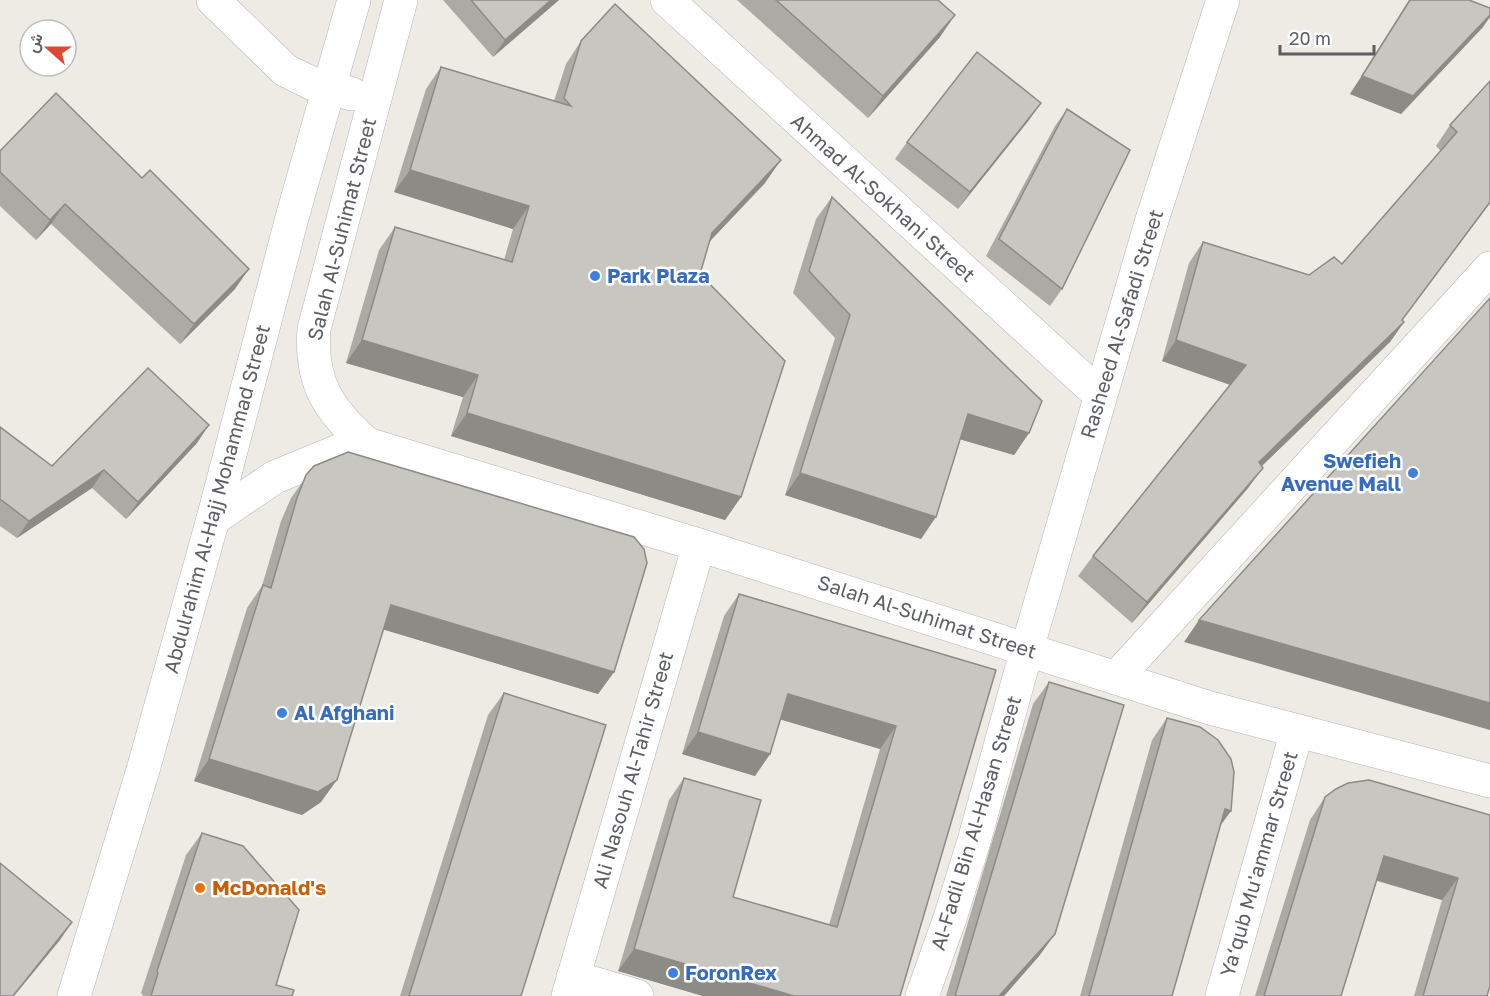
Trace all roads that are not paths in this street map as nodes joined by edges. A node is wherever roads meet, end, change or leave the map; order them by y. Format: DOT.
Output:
graph roads {
  1 [pos="213,0"];
  2 [pos="354,0"];
  3 [pos="401,0"];
  4 [pos="667,0"];
  5 [pos="1223,0"];
  6 [pos="330,88"];
  7 [pos="374,100"];
  8 [pos="1490,268"];
  9 [pos="1100,395"];
  10 [pos="367,444"];
  11 [pos="213,519"];
  12 [pos="699,545"];
  13 [pos="1027,649"];
  14 [pos="1116,678"];
  15 [pos="1297,731"];
  16 [pos="1490,782"];
  17 [pos="571,986"];
  18 [pos="74,996"];
  19 [pos="637,996"];
  20 [pos="922,996"];
  21 [pos="1222,996"];
  1 -- 6 [label="street"];
  2 -- 6 [label="street, Abdulrahim Al-Hajj Mohammad Street"];
  3 -- 7 [label="street, Salah Al-Suhimat Street"];
  4 -- 9 [label="street, Ahmad Al-Sokhani Street"];
  5 -- 9 [label="street, Rasheed Al-Safadi Street"];
  6 -- 7 [label="street"];
  6 -- 11 [label="street, Abdulrahim Al-Hajj Mohammad Street"];
  7 -- 10 [label="street, Salah Al-Suhimat Street"];
  8 -- 14 [label="street"];
  9 -- 13 [label="street, Rasheed Al-Safadi Street"];
  10 -- 11 [label="street"];
  10 -- 12 [label="street, Salah Al-Suhimat Street"];
  11 -- 18 [label="street, Abdulrahim Al-Hajj Mohammad Street"];
  12 -- 13 [label="street, Salah Al-Suhimat Street"];
  12 -- 17 [label="street, Ali Nasouh Al-Tahir Street"];
  13 -- 14 [label="street, Salah Al-Suhimat Street"];
  13 -- 20 [label="street, Al-Fadil Bin Al-Hasan Street"];
  14 -- 15 [label="street, Salah Al-Suhimat Street"];
  15 -- 16 [label="street, Salah Al-Suhimat Street"];
  15 -- 21 [label="street, Ya‘qub Mu'ammar Street"];
  17 -- 19 [label="street"];
}
